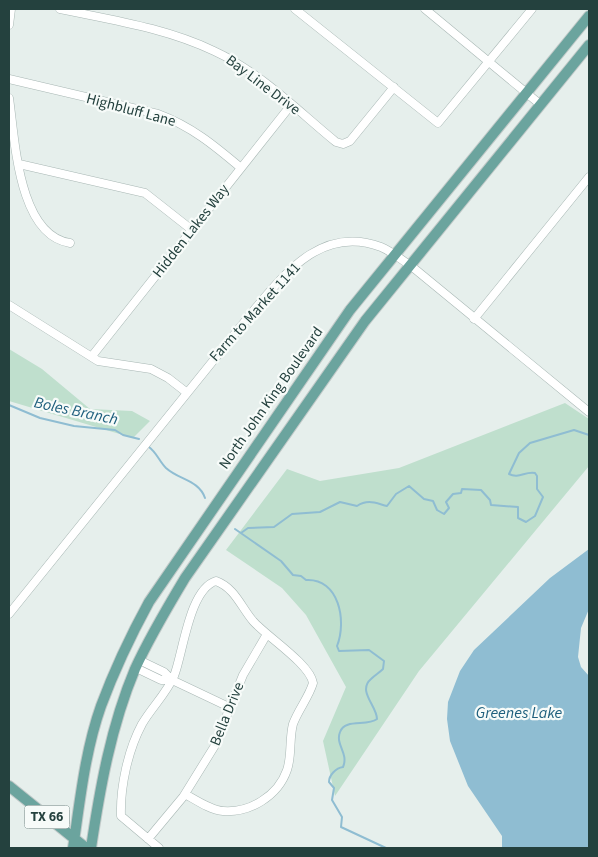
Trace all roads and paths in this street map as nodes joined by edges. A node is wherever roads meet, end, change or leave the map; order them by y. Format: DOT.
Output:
graph roads {
  1 [pos="11,9"];
  2 [pos="60,9"];
  3 [pos="296,9"];
  4 [pos="427,9"];
  5 [pos="532,9"];
  6 [pos="589,16"];
  7 [pos="9,25"];
  8 [pos="589,45"];
  9 [pos="489,62"];
  10 [pos="9,79"];
  11 [pos="394,87"];
  12 [pos="527,93"];
  13 [pos="9,98"];
  14 [pos="291,105"];
  15 [pos="541,105"];
  16 [pos="18,164"];
  17 [pos="241,168"];
  18 [pos="589,177"];
  19 [pos="192,230"];
  20 [pos="70,243"];
  21 [pos="394,255"];
  22 [pos="410,266"];
  23 [pos="9,305"];
  24 [pos="474,319"];
  25 [pos="92,356"];
  26 [pos="186,392"];
  27 [pos="589,412"];
  28 [pos="241,467"];
  29 [pos="255,477"];
  30 [pos="9,614"];
  31 [pos="267,634"];
  32 [pos="122,657"];
  33 [pos="138,664"];
  34 [pos="172,680"];
  35 [pos="229,708"];
  36 [pos="9,786"];
  37 [pos="185,794"];
  38 [pos="148,839"];
  39 [pos="73,844"];
  40 [pos="86,848"];
  41 [pos="91,848"];
  42 [pos="159,848"];
  1 -- 7 [label="street"];
  2 -- 14 [label="street, Bay Line Drive"];
  3 -- 11 [label="street"];
  4 -- 9 [label="street"];
  5 -- 9 [label="street"];
  6 -- 12 [label="main road, North John King Boulevard"];
  8 -- 15 [label="main road"];
  9 -- 11 [label="street"];
  9 -- 12 [label="street"];
  10 -- 17 [label="street, Highbluff Lane"];
  11 -- 14 [label="street, Bay Line Drive"];
  12 -- 15 [label="street"];
  12 -- 21 [label="main road, North John King Boulevard"];
  13 -- 16 [label="street"];
  14 -- 17 [label="street, Hidden Lakes Way"];
  15 -- 22 [label="main road"];
  16 -- 19 [label="street"];
  16 -- 20 [label="street"];
  17 -- 19 [label="street, Hidden Lakes Way"];
  18 -- 24 [label="street"];
  19 -- 25 [label="street, Hidden Lakes Way"];
  21 -- 22 [label="street, Farm to Market 1141"];
  21 -- 26 [label="street, Farm to Market 1141"];
  21 -- 28 [label="main road, North John King Boulevard"];
  22 -- 24 [label="street, Farm to Market 1141"];
  22 -- 29 [label="main road"];
  23 -- 25 [label="street"];
  24 -- 27 [label="street, Farm to Market 1141"];
  25 -- 26 [label="street"];
  26 -- 30 [label="street, Farm to Market 1141"];
  28 -- 29 [label="main road"];
  28 -- 32 [label="main road, North John King Boulevard"];
  29 -- 33 [label="main road"];
  31 -- 34 [label="street"];
  31 -- 35 [label="street, Bella Drive"];
  31 -- 37 [label="street"];
  32 -- 33 [label="main road"];
  32 -- 39 [label="main road, North John King Boulevard"];
  33 -- 34 [label="street"];
  33 -- 41 [label="main road"];
  34 -- 35 [label="street"];
  34 -- 38 [label="street"];
  35 -- 37 [label="street, Bella Drive"];
  36 -- 39 [label="main road, TX 66"];
  37 -- 38 [label="street, Bella Drive"];
  38 -- 42 [label="street"];
  39 -- 40 [label="main road, TX 66"];
}
